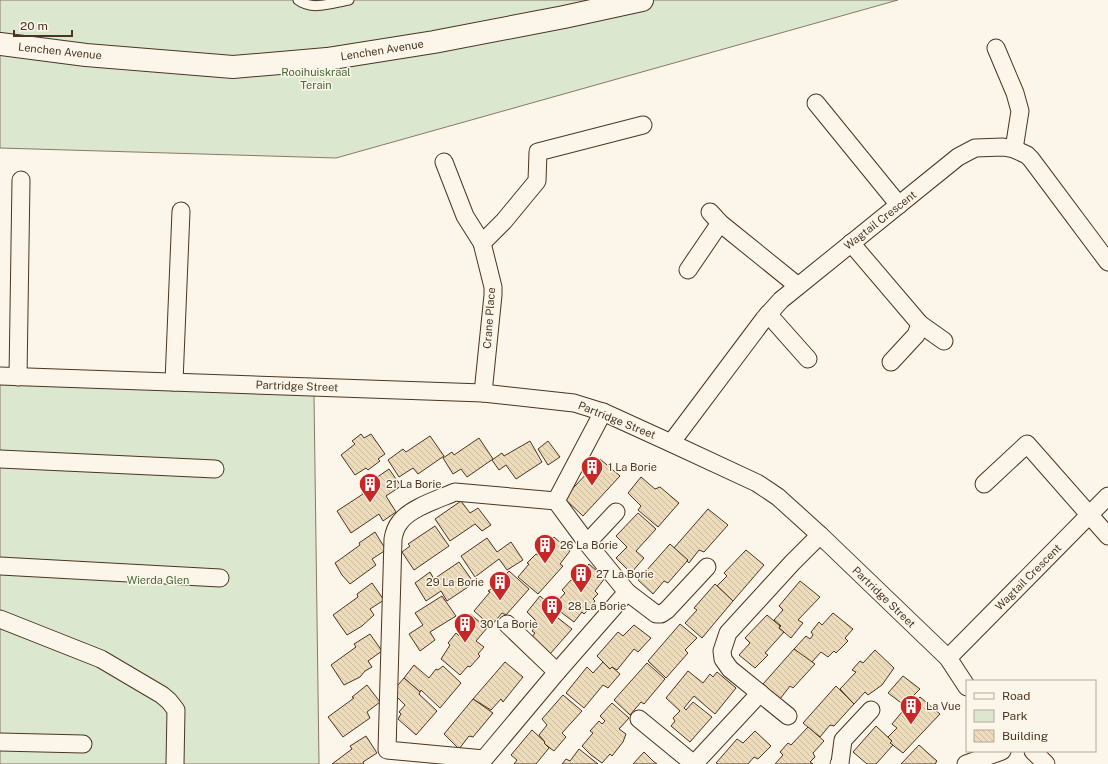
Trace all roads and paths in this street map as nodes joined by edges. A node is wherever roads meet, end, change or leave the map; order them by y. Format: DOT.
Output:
graph roads {
  1 [pos="298,0"];
  2 [pos="349,0"];
  3 [pos="642,0"];
  4 [pos="0,44"];
  5 [pos="996,48"];
  6 [pos="816,102"];
  7 [pos="643,125"];
  8 [pos="1014,149"];
  9 [pos="444,162"];
  10 [pos="21,180"];
  11 [pos="899,205"];
  12 [pos="181,211"];
  13 [pos="851,243"];
  14 [pos="482,244"];
  15 [pos="1108,262"];
  16 [pos="688,270"];
  17 [pos="798,286"];
  18 [pos="768,314"];
  19 [pos="920,324"];
  20 [pos="944,341"];
  21 [pos="808,359"];
  22 [pos="892,362"];
  23 [pos="0,376"];
  24 [pos="18,377"];
  25 [pos="174,382"];
  26 [pos="483,393"];
  27 [pos="603,412"];
  28 [pos="671,443"];
  29 [pos="0,459"];
  30 [pos="215,468"];
  31 [pos="984,484"];
  32 [pos="1108,496"];
  33 [pos="556,501"];
  34 [pos="616,512"];
  35 [pos="1089,515"];
  36 [pos="820,535"];
  37 [pos="1108,536"];
  38 [pos="587,543"];
  39 [pos="0,566"];
  40 [pos="706,567"];
  41 [pos="220,578"];
  42 [pos="627,592"];
  43 [pos="0,619"];
  44 [pos="507,624"];
  45 [pos="948,658"];
  46 [pos="557,672"];
  47 [pos="966,685"];
  48 [pos="760,693"];
  49 [pos="871,710"];
  50 [pos="788,716"];
  51 [pos="639,719"];
  52 [pos="0,742"];
  53 [pos="83,744"];
  54 [pos="998,752"];
  55 [pos="1002,752"];
  56 [pos="387,757"];
  57 [pos="484,762"];
  58 [pos="175,764"];
  59 [pos="694,764"];
  60 [pos="839,764"];
  61 [pos="966,764"];
  62 [pos="1010,764"];
  1 -- 2 [label="lane"];
  3 -- 4 [label="main road, Lenchen Avenue"];
  5 -- 8 [label="street"];
  6 -- 11 [label="street"];
  7 -- 14 [label="street"];
  8 -- 11 [label="street, Wagtail Crescent"];
  8 -- 15 [label="street, Wagtail Crescent"];
  9 -- 14 [label="street, Crane Place"];
  10 -- 24 [label="street"];
  11 -- 13 [label="street, Wagtail Crescent"];
  12 -- 25 [label="street"];
  13 -- 17 [label="street, Wagtail Crescent"];
  13 -- 19 [label="street"];
  14 -- 26 [label="street, Crane Place"];
  16 -- 17 [label="street"];
  17 -- 18 [label="street, Wagtail Crescent"];
  18 -- 21 [label="street"];
  18 -- 28 [label="street, Wagtail Crescent"];
  19 -- 20 [label="street"];
  19 -- 22 [label="street"];
  23 -- 24 [label="street, Partridge Street"];
  24 -- 25 [label="street, Partridge Street"];
  25 -- 26 [label="street, Partridge Street"];
  26 -- 27 [label="street, Partridge Street"];
  27 -- 28 [label="street, Partridge Street"];
  27 -- 33 [label="street"];
  28 -- 36 [label="street, Partridge Street"];
  29 -- 30 [label="street"];
  31 -- 35 [label="street"];
  32 -- 35 [label="street, Wagtail Crescent"];
  33 -- 38 [label="street"];
  33 -- 56 [label="street"];
  34 -- 38 [label="street"];
  35 -- 37 [label="street"];
  35 -- 45 [label="street, Wagtail Crescent"];
  36 -- 45 [label="street, Partridge Street"];
  36 -- 48 [label="street"];
  38 -- 42 [label="street"];
  39 -- 41 [label="street"];
  40 -- 42 [label="street"];
  42 -- 46 [label="street"];
  43 -- 58 [label="street"];
  44 -- 46 [label="street"];
  45 -- 47 [label="street, Partridge Street"];
  46 -- 57 [label="street"];
  48 -- 50 [label="street"];
  48 -- 59 [label="street"];
  49 -- 60 [label="street"];
  51 -- 59 [label="street"];
  52 -- 53 [label="street"];
  54 -- 61 [label="street"];
  55 -- 62 [label="street"];
  56 -- 57 [label="street"];
}
